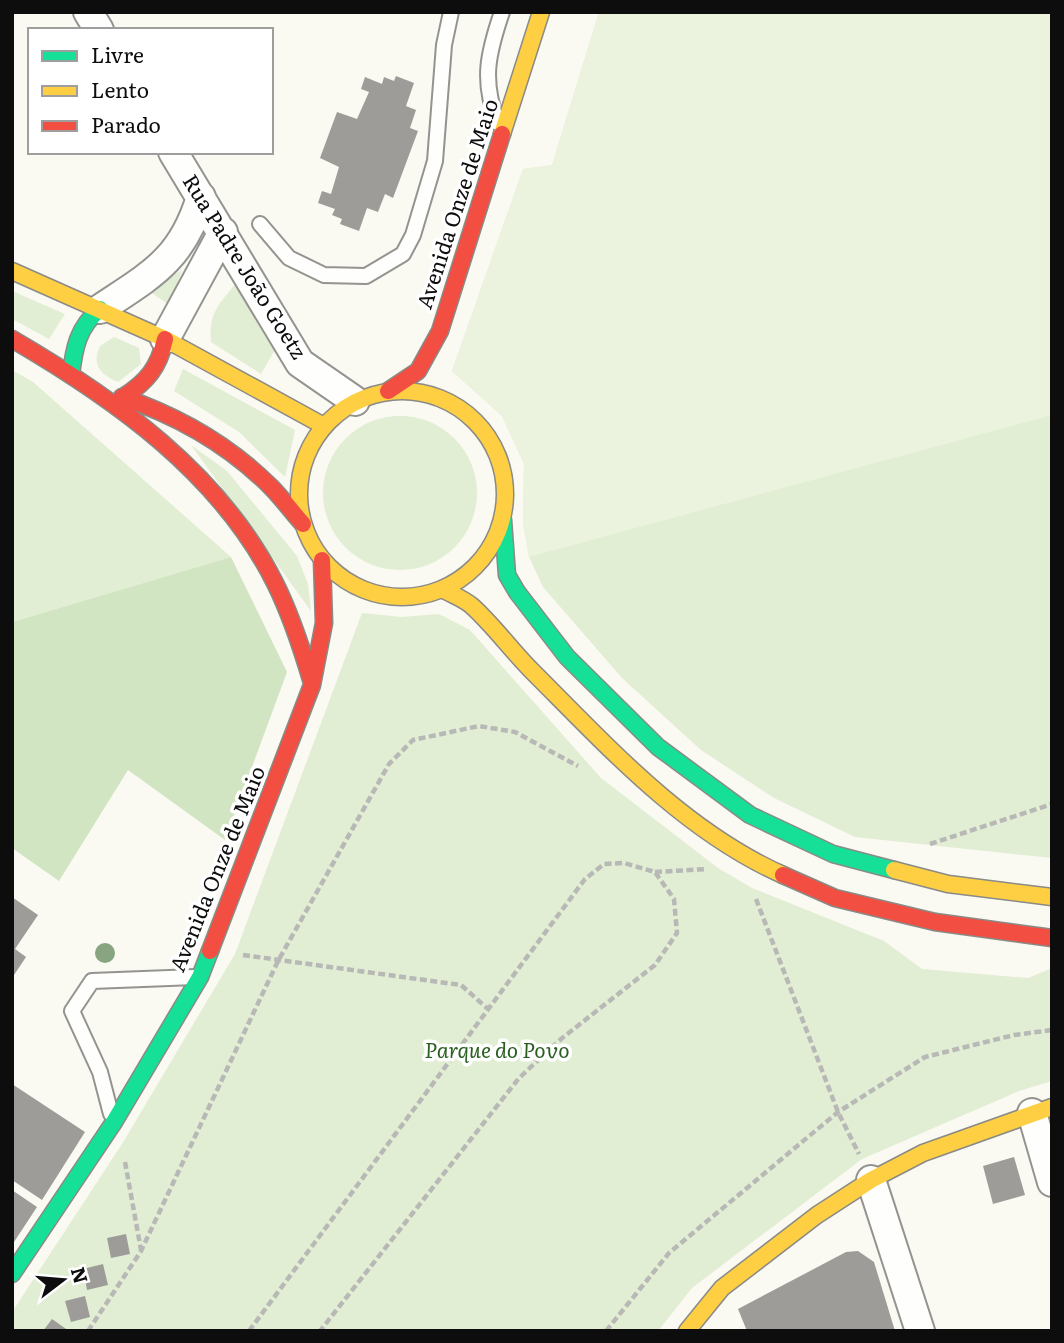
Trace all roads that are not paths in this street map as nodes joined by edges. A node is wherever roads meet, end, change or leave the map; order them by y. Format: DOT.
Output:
graph roads {
  1 [pos="88,12"];
  2 [pos="451,12"];
  3 [pos="502,12"];
  4 [pos="541,12"];
  5 [pos="98,28"];
  6 [pos="503,133"];
  7 [pos="174,154"];
  8 [pos="201,197"];
  9 [pos="260,224"];
  10 [pos="223,232"];
  11 [pos="12,271"];
  12 [pos="100,309"];
  13 [pos="12,339"];
  14 [pos="165,339"];
  15 [pos="71,374"];
  16 [pos="388,391"];
  17 [pos="96,392"];
  18 [pos="123,397"];
  19 [pos="355,401"];
  20 [pos="324,426"];
  21 [pos="503,520"];
  22 [pos="303,524"];
  23 [pos="322,560"];
  24 [pos="444,590"];
  25 [pos="312,685"];
  26 [pos="1052,897"];
  27 [pos="1052,938"];
  28 [pos="200,977"];
  29 [pos="1042,1110"];
  30 [pos="114,1122"];
  31 [pos="871,1180"];
  32 [pos="1052,1182"];
  33 [pos="12,1274"];
  34 [pos="687,1331"];
  35 [pos="920,1331"];
  1 -- 5 [label="street"];
  2 -- 9 [label="lane"];
  3 -- 6 [label="lane"];
  4 -- 6 [label="street, Avenida Onze de Maio"];
  6 -- 16 [label="street, Avenida Onze de Maio"];
  7 -- 8 [label="street, Rua Padre João Goetz"];
  8 -- 10 [label="street, Rua Padre João Goetz"];
  8 -- 12 [label="street"];
  10 -- 14 [label="street"];
  10 -- 19 [label="street, Rua Padre João Goetz"];
  11 -- 12 [label="street"];
  12 -- 14 [label="street"];
  12 -- 15 [label="street"];
  13 -- 15 [label="street"];
  14 -- 18 [label="street"];
  14 -- 20 [label="street"];
  15 -- 17 [label="street"];
  16 -- 19 [label="street"];
  16 -- 21 [label="street"];
  17 -- 18 [label="street"];
  17 -- 25 [label="street"];
  18 -- 22 [label="street"];
  19 -- 20 [label="street"];
  20 -- 22 [label="street"];
  21 -- 24 [label="street"];
  21 -- 26 [label="street"];
  22 -- 23 [label="street"];
  23 -- 24 [label="street"];
  23 -- 25 [label="street, Avenida Onze de Maio"];
  24 -- 27 [label="street"];
  25 -- 28 [label="street, Avenida Onze de Maio"];
  28 -- 30 [label="street, Avenida Onze de Maio"];
  28 -- 30 [label="lane"];
  29 -- 31 [label="street"];
  29 -- 32 [label="street"];
  30 -- 33 [label="street, Avenida Onze de Maio"];
  31 -- 34 [label="street"];
  31 -- 35 [label="street"];
}
